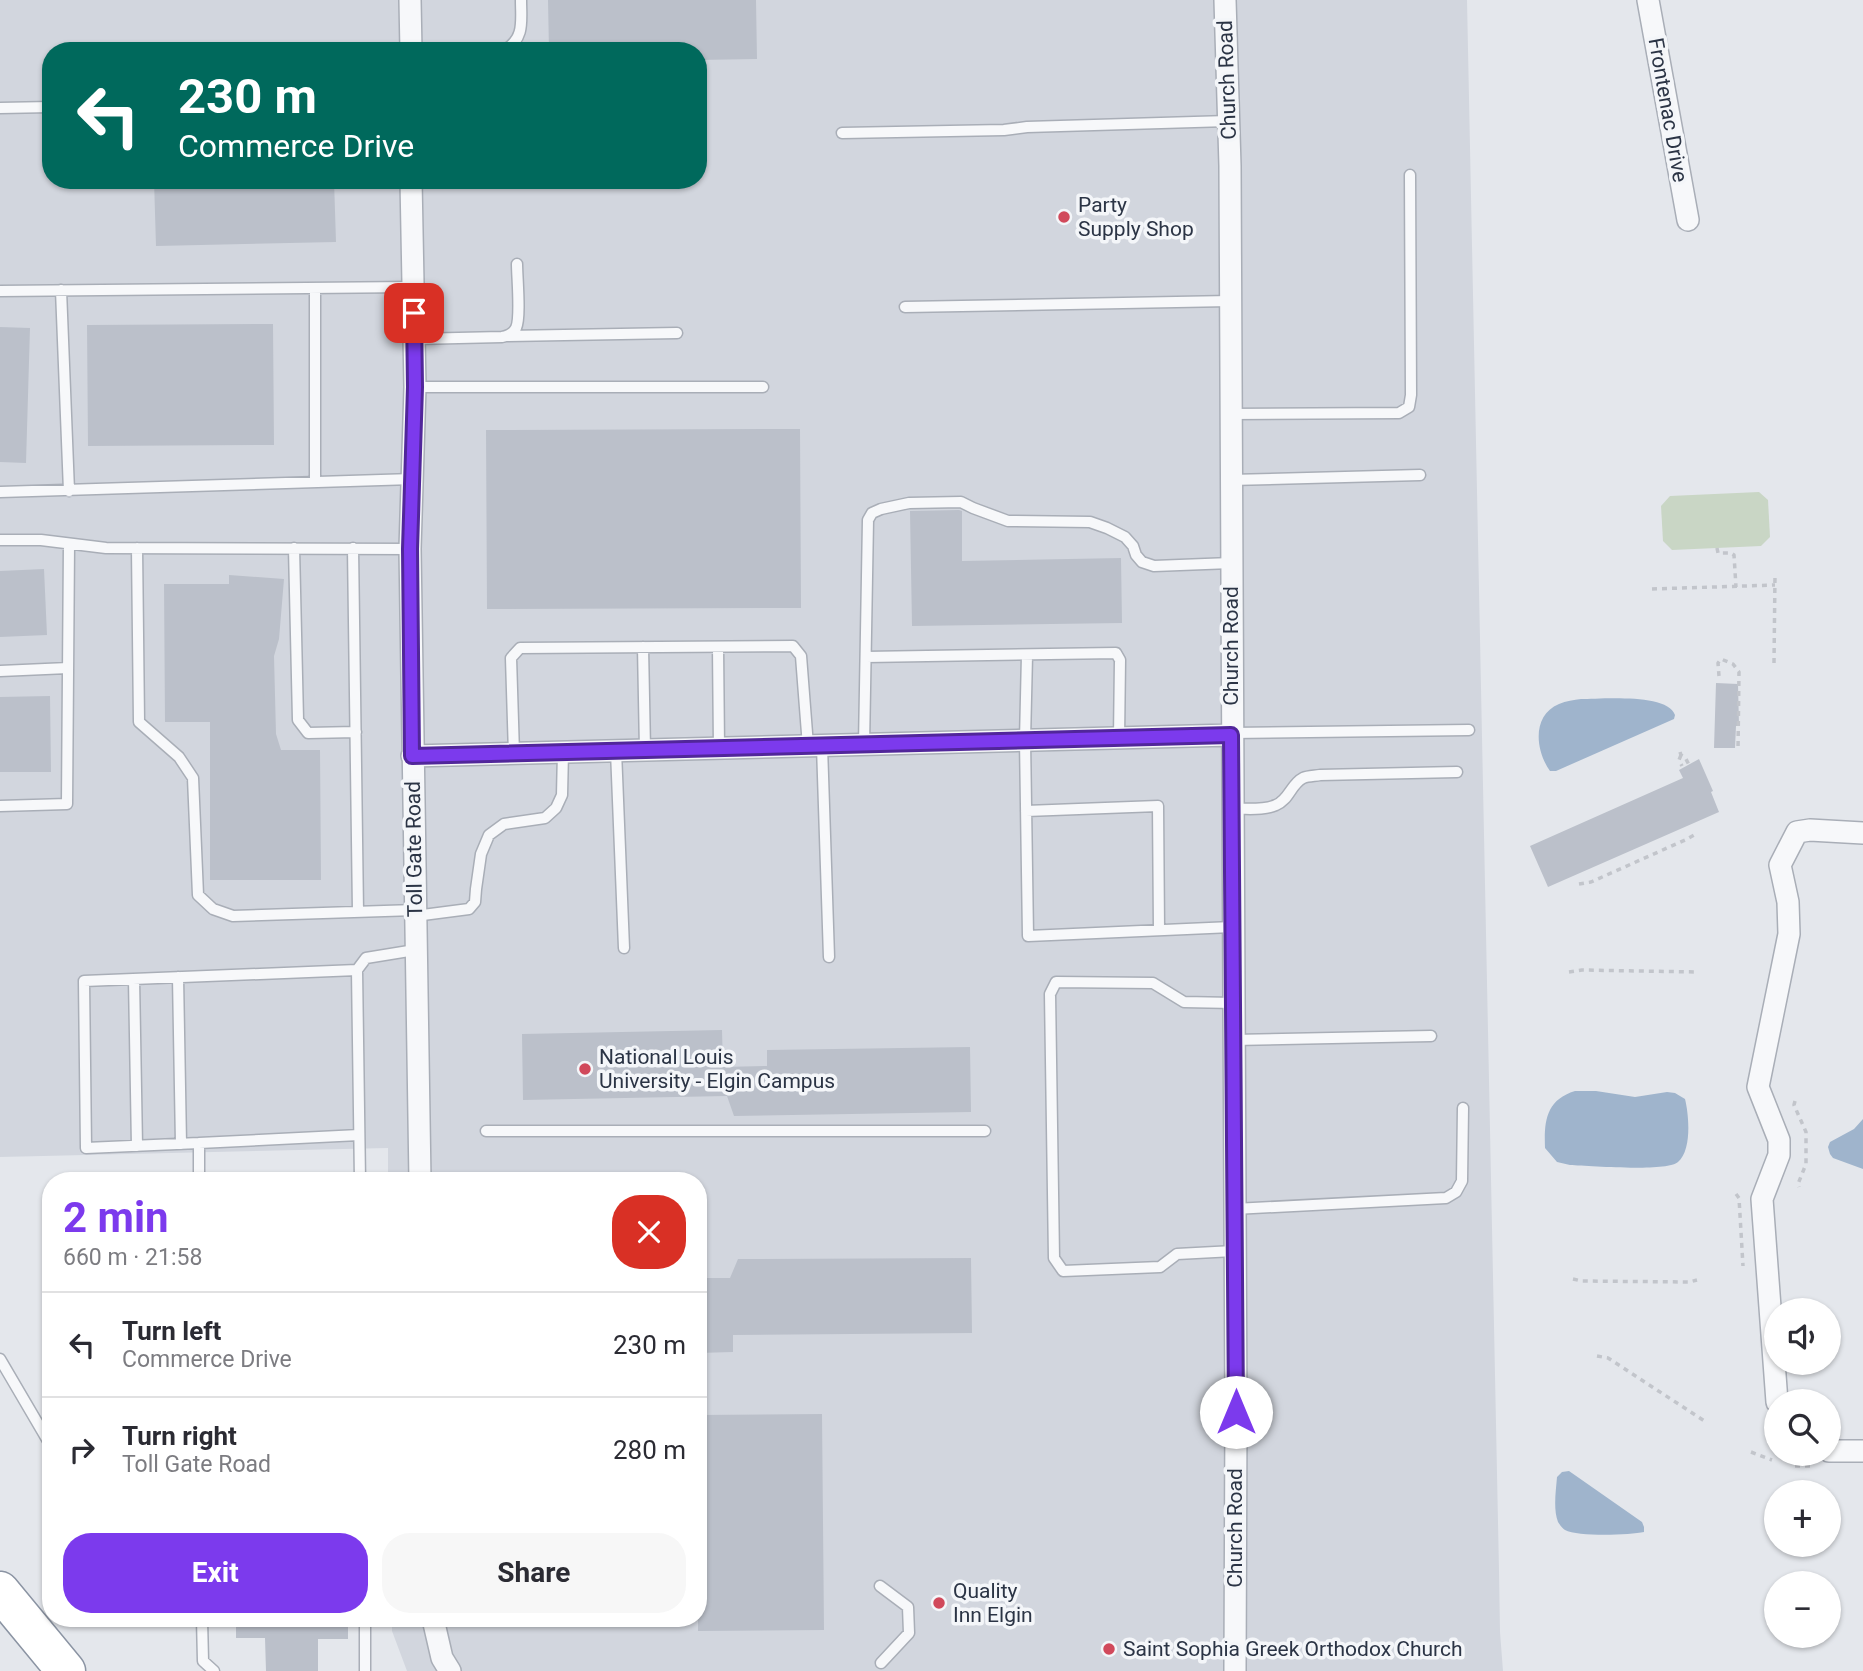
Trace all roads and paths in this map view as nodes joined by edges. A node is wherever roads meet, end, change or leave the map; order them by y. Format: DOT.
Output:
graph roads {
  1 [pos="410,0"];
  2 [pos="521,0"];
  3 [pos="1225,0"];
  4 [pos="1648,0"];
  5 [pos="411,42"];
  6 [pos="515,42"];
  7 [pos="0,107"];
  8 [pos="42,107"];
  9 [pos="1228,121"];
  10 [pos="842,133"];
  11 [pos="1410,175"];
  12 [pos="411,189"];
  13 [pos="1688,220"];
  14 [pos="517,264"];
  15 [pos="412,287"];
  16 [pos="315,288"];
  17 [pos="61,290"];
  18 [pos="0,291"];
  19 [pos="1230,301"];
  20 [pos="905,306"];
  21 [pos="677,332"];
  22 [pos="508,335"];
  23 [pos="415,339"];
  24 [pos="415,387"];
  25 [pos="763,387"];
  26 [pos="1230,414"];
  27 [pos="1420,475"];
  28 [pos="413,479"];
  29 [pos="1230,480"];
  30 [pos="315,482"];
  31 [pos="69,491"];
  32 [pos="0,492"];
  33 [pos="0,540"];
  34 [pos="69,544"];
  35 [pos="137,548"];
  36 [pos="294,548"];
  37 [pos="354,548"];
  38 [pos="1717,548"];
  39 [pos="410,549"];
  40 [pos="1231,563"];
  41 [pos="1775,575"];
  42 [pos="1775,585"];
  43 [pos="1736,587"];
  44 [pos="1652,589"];
  45 [pos="643,647"];
  46 [pos="718,647"];
  47 [pos="1027,655"];
  48 [pos="866,657"];
  49 [pos="1774,663"];
  50 [pos="68,668"];
  51 [pos="0,671"];
  52 [pos="1719,676"];
  53 [pos="1469,730"];
  54 [pos="356,732"];
  55 [pos="1231,734"];
  56 [pos="1119,738"];
  57 [pos="1025,740"];
  58 [pos="864,744"];
  59 [pos="815,746"];
  60 [pos="719,748"];
  61 [pos="645,750"];
  62 [pos="1738,750"];
  63 [pos="616,751"];
  64 [pos="563,752"];
  65 [pos="514,754"];
  66 [pos="412,756"];
  67 [pos="1689,765"];
  68 [pos="1682,766"];
  69 [pos="1457,772"];
  70 [pos="0,806"];
  71 [pos="1232,809"];
  72 [pos="1026,811"];
  73 [pos="1863,833"];
  74 [pos="1696,834"];
  75 [pos="1579,884"];
  76 [pos="358,912"];
  77 [pos="415,913"];
  78 [pos="1232,928"];
  79 [pos="1159,930"];
  80 [pos="624,948"];
  81 [pos="415,950"];
  82 [pos="829,957"];
  83 [pos="357,970"];
  84 [pos="1569,972"];
  85 [pos="1696,972"];
  86 [pos="178,977"];
  87 [pos="134,979"];
  88 [pos="1233,1003"];
  89 [pos="1431,1036"];
  90 [pos="1233,1040"];
  91 [pos="1795,1101"];
  92 [pos="1463,1108"];
  93 [pos="985,1131"];
  94 [pos="486,1132"];
  95 [pos="359,1135"];
  96 [pos="199,1143"];
  97 [pos="181,1144"];
  98 [pos="137,1146"];
  99 [pos="199,1172"];
  100 [pos="360,1172"];
  101 [pos="419,1172"];
  102 [pos="1799,1187"];
  103 [pos="1737,1194"];
  104 [pos="1234,1209"];
  105 [pos="1234,1251"];
  106 [pos="1743,1266"];
  107 [pos="1573,1279"];
  108 [pos="1697,1280"];
  109 [pos="1597,1356"];
  110 [pos="0,1359"];
  111 [pos="1776,1389"];
  112 [pos="1706,1422"];
  113 [pos="42,1431"];
  114 [pos="1841,1451"];
  115 [pos="1863,1451"];
  116 [pos="1751,1452"];
  117 [pos="1764,1457"];
  118 [pos="880,1586"];
  119 [pos="0,1591"];
  120 [pos="202,1627"];
  121 [pos="365,1627"];
  122 [pos="435,1627"];
  123 [pos="880,1663"];
  124 [pos="66,1671"];
  125 [pos="214,1671"];
  126 [pos="365,1671"];
  127 [pos="450,1671"];
  128 [pos="1235,1671"];
  1 -- 5 [label="street"];
  2 -- 6 [label="lane"];
  3 -- 9 [label="street, Church Road"];
  4 -- 13 [label="street, Frontenac Drive"];
  7 -- 8 [label="lane"];
  9 -- 10 [label="lane"];
  9 -- 19 [label="street, Church Road"];
  11 -- 26 [label="lane"];
  12 -- 15 [label="street, Toll Gate Road"];
  14 -- 22 [label="lane"];
  15 -- 16 [label="lane"];
  15 -- 23 [label="street, Toll Gate Road"];
  16 -- 17 [label="lane"];
  16 -- 30 [label="lane"];
  17 -- 18 [label="lane"];
  17 -- 31 [label="lane"];
  19 -- 20 [label="lane"];
  19 -- 26 [label="street, Church Road"];
  21 -- 22 [label="lane"];
  22 -- 23 [label="lane"];
  23 -- 24 [label="street, Toll Gate Road"];
  24 -- 25 [label="lane"];
  24 -- 28 [label="street, Toll Gate Road"];
  26 -- 29 [label="street, Church Road"];
  27 -- 29 [label="lane"];
  28 -- 30 [label="lane"];
  28 -- 39 [label="street, Toll Gate Road"];
  29 -- 40 [label="street, Church Road"];
  30 -- 31 [label="lane"];
  31 -- 32 [label="lane"];
  33 -- 34 [label="lane"];
  34 -- 35 [label="lane"];
  34 -- 50 [label="lane"];
  35 -- 36 [label="lane"];
  35 -- 76 [label="lane"];
  36 -- 37 [label="lane"];
  36 -- 54 [label="lane"];
  37 -- 39 [label="lane"];
  37 -- 54 [label="lane"];
  38 -- 43 [label="path"];
  39 -- 66 [label="street, Toll Gate Road"];
  40 -- 48 [label="lane"];
  40 -- 55 [label="street, Church Road"];
  41 -- 42 [label="path"];
  42 -- 43 [label="path"];
  42 -- 49 [label="path"];
  43 -- 44 [label="path"];
  45 -- 46 [label="lane"];
  45 -- 61 [label="lane"];
  45 -- 65 [label="lane"];
  46 -- 59 [label="lane"];
  46 -- 60 [label="lane"];
  47 -- 48 [label="lane"];
  47 -- 56 [label="lane"];
  47 -- 57 [label="lane"];
  48 -- 58 [label="lane"];
  50 -- 51 [label="lane"];
  50 -- 70 [label="lane"];
  52 -- 62 [label="path"];
  53 -- 55 [label="lane"];
  54 -- 76 [label="lane"];
  55 -- 56 [label="street"];
  55 -- 71 [label="street, Church Road"];
  56 -- 57 [label="street"];
  57 -- 58 [label="street"];
  57 -- 72 [label="lane"];
  58 -- 59 [label="street"];
  59 -- 60 [label="street"];
  59 -- 82 [label="lane"];
  60 -- 61 [label="street"];
  61 -- 63 [label="street"];
  63 -- 64 [label="street"];
  63 -- 80 [label="lane"];
  64 -- 65 [label="street"];
  64 -- 77 [label="lane"];
  65 -- 66 [label="street"];
  66 -- 77 [label="street, Toll Gate Road"];
  67 -- 68 [label="path"];
  69 -- 71 [label="lane"];
  71 -- 78 [label="street, Church Road"];
  72 -- 79 [label="lane"];
  72 -- 79 [label="lane"];
  73 -- 111 [label="street"];
  74 -- 75 [label="path"];
  76 -- 77 [label="lane"];
  77 -- 81 [label="street, Toll Gate Road"];
  78 -- 79 [label="lane"];
  78 -- 88 [label="street, Church Road"];
  81 -- 83 [label="lane"];
  81 -- 101 [label="street, Toll Gate Road"];
  83 -- 86 [label="lane"];
  83 -- 95 [label="lane"];
  84 -- 85 [label="path"];
  86 -- 87 [label="lane"];
  86 -- 97 [label="lane"];
  87 -- 98 [label="lane"];
  87 -- 98 [label="lane"];
  88 -- 90 [label="street, Church Road"];
  88 -- 105 [label="lane"];
  89 -- 90 [label="lane"];
  90 -- 104 [label="street, Church Road"];
  91 -- 102 [label="path"];
  92 -- 104 [label="lane"];
  93 -- 94 [label="lane"];
  95 -- 96 [label="lane"];
  95 -- 100 [label="lane"];
  96 -- 97 [label="lane"];
  96 -- 99 [label="lane"];
  97 -- 98 [label="lane"];
  103 -- 106 [label="path"];
  104 -- 105 [label="street, Church Road"];
  105 -- 128 [label="street, Church Road"];
  107 -- 108 [label="path"];
  109 -- 112 [label="path"];
  110 -- 113 [label="lane"];
  114 -- 115 [label="street"];
  116 -- 117 [label="path"];
  118 -- 123 [label="lane"];
  119 -- 124 [label="highway"];
  120 -- 125 [label="lane"];
  121 -- 126 [label="lane"];
  122 -- 127 [label="street"];
}
